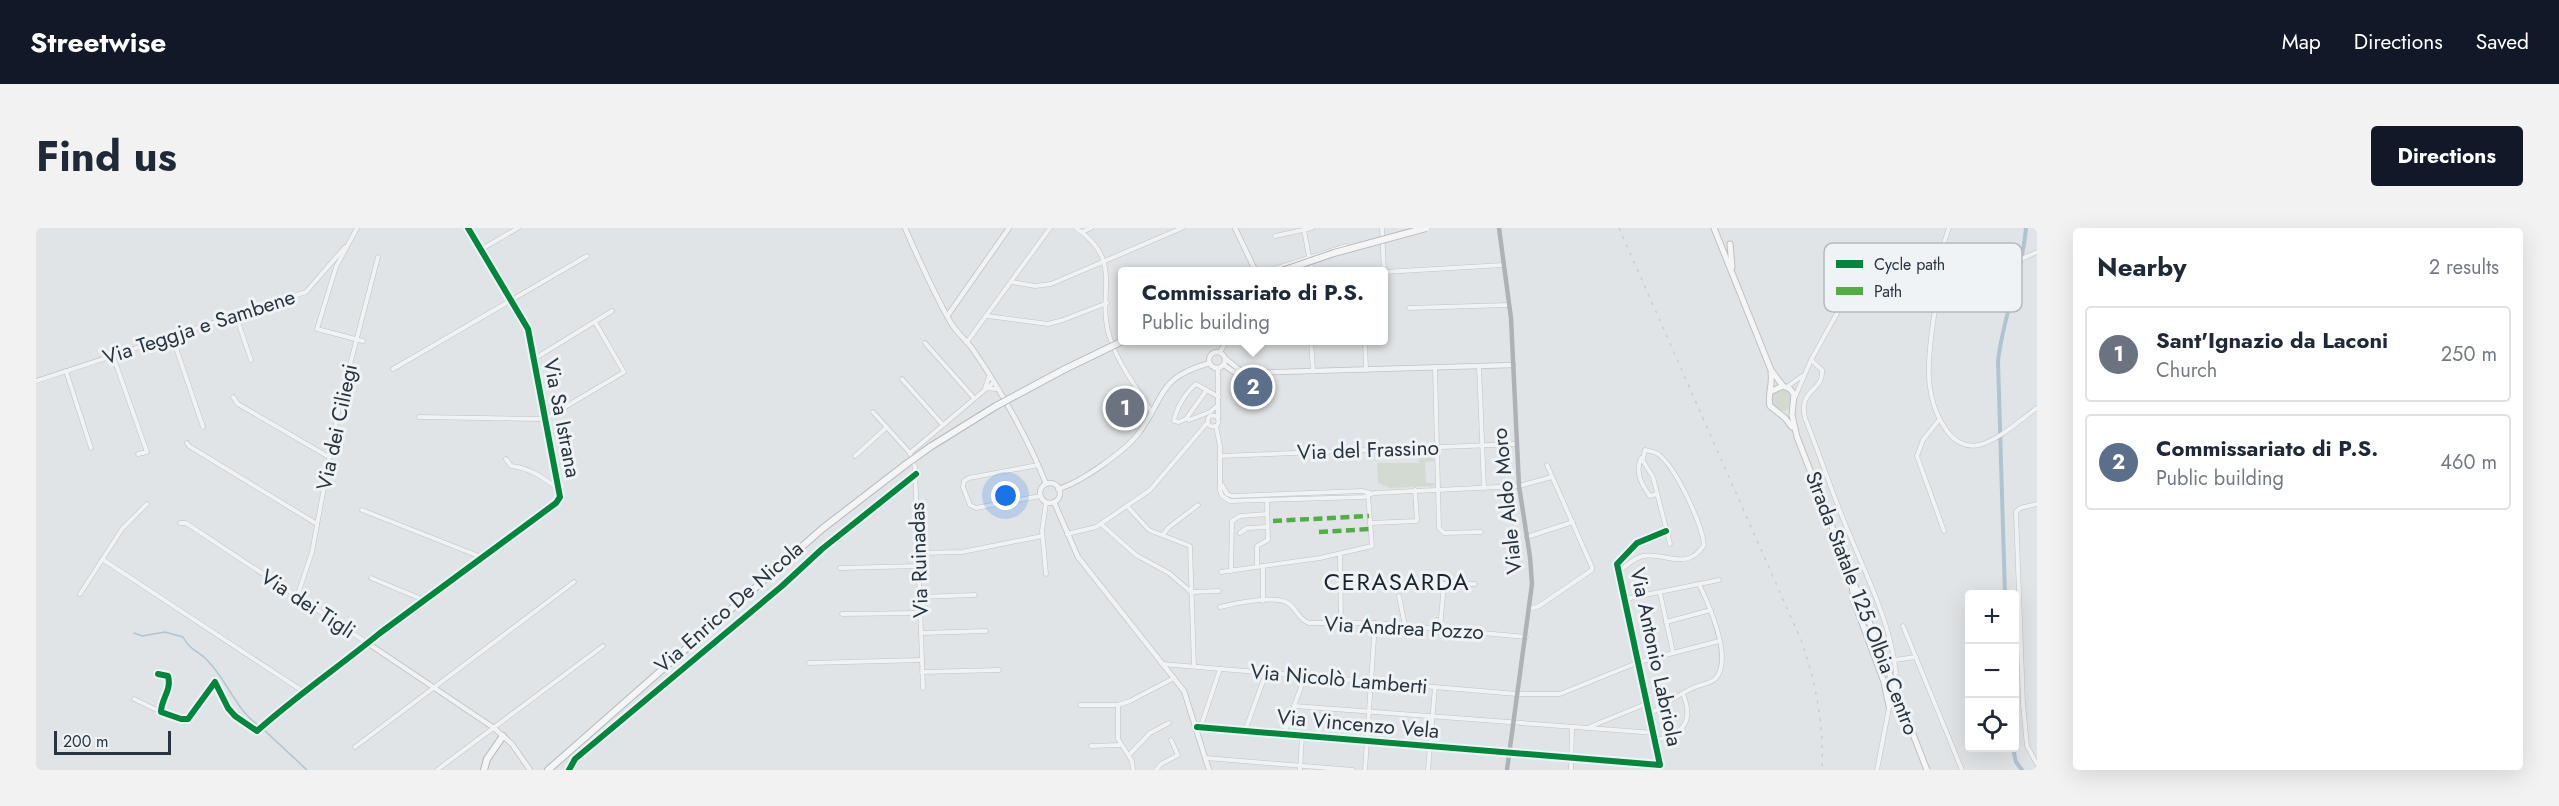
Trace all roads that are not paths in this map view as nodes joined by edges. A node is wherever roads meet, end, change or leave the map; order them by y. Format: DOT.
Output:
graph roads {
  1 [pos="357,228"];
  2 [pos="468,228"];
  3 [pos="518,228"];
  4 [pos="905,228"];
  5 [pos="1009,228"];
  6 [pos="1050,228"];
  7 [pos="1076,228"];
  8 [pos="1091,228"];
  9 [pos="1182,228"];
  10 [pos="1235,228"];
  11 [pos="1312,228"];
  12 [pos="1383,228"];
  13 [pos="1426,228"];
  14 [pos="1499,228"];
  15 [pos="1714,228"];
  16 [pos="1949,228"];
  17 [pos="1304,230"];
  18 [pos="1082,232"];
  19 [pos="1275,236"];
  20 [pos="1944,243"];
  21 [pos="1730,244"];
  22 [pos="1346,246"];
  23 [pos="345,248"];
  24 [pos="480,250"];
  25 [pos="2037,252"];
  26 [pos="586,256"];
  27 [pos="378,257"];
  28 [pos="1309,257"];
  29 [pos="2022,259"];
  30 [pos="1104,262"];
  31 [pos="1503,265"];
  32 [pos="1254,267"];
  33 [pos="1284,267"];
  34 [pos="1286,267"];
  35 [pos="1311,267"];
  36 [pos="1384,267"];
  37 [pos="1388,272"];
  38 [pos="1731,272"];
  39 [pos="1012,282"];
  40 [pos="510,301"];
  41 [pos="1107,303"];
  42 [pos="1509,305"];
  43 [pos="1409,308"];
  44 [pos="612,311"];
  45 [pos="1838,312"];
  46 [pos="1935,312"];
  47 [pos="948,315"];
  48 [pos="236,316"];
  49 [pos="987,316"];
  50 [pos="596,322"];
  51 [pos="172,336"];
  52 [pos="356,339"];
  53 [pos="363,341"];
  54 [pos="967,342"];
  55 [pos="925,343"];
  56 [pos="1118,343"];
  57 [pos="1224,345"];
  58 [pos="1311,345"];
  59 [pos="1365,345"];
  60 [pos="1220,352"];
  61 [pos="113,356"];
  62 [pos="534,359"];
  63 [pos="1226,359"];
  64 [pos="251,360"];
  65 [pos="1811,360"];
  66 [pos="1210,363"];
  67 [pos="1513,365"];
  68 [pos="1221,367"];
  69 [pos="1479,367"];
  70 [pos="1435,368"];
  71 [pos="393,369"];
  72 [pos="1366,370"];
  73 [pos="1771,370"];
  74 [pos="66,371"];
  75 [pos="1312,371"];
  76 [pos="1247,373"];
  77 [pos="1803,376"];
  78 [pos="989,377"];
  79 [pos="903,379"];
  80 [pos="36,381"];
  81 [pos="993,383"];
  82 [pos="1785,387"];
  83 [pos="986,388"];
  84 [pos="996,389"];
  85 [pos="1206,391"];
  86 [pos="1772,391"];
  87 [pos="233,397"];
  88 [pos="1219,397"];
  89 [pos="974,398"];
  90 [pos="1795,398"];
  91 [pos="1219,404"];
  92 [pos="1792,408"];
  93 [pos="2037,408"];
  94 [pos="1151,411"];
  95 [pos="873,412"];
  96 [pos="1779,413"];
  97 [pos="419,417"];
  98 [pos="1209,417"];
  99 [pos="545,419"];
  100 [pos="1218,419"];
  101 [pos="1189,420"];
  102 [pos="1940,420"];
  103 [pos="943,425"];
  104 [pos="1216,426"];
  105 [pos="887,427"];
  106 [pos="203,428"];
  107 [pos="1797,437"];
  108 [pos="187,443"];
  109 [pos="1516,444"];
  110 [pos="1482,446"];
  111 [pos="91,448"];
  112 [pos="1438,448"];
  113 [pos="910,453"];
  114 [pos="138,454"];
  115 [pos="855,456"];
  116 [pos="1220,456"];
  117 [pos="329,457"];
  118 [pos="506,459"];
  119 [pos="1643,459"];
  120 [pos="1038,465"];
  121 [pos="1547,465"];
  122 [pos="916,474"];
  123 [pos="1552,477"];
  124 [pos="1046,484"];
  125 [pos="1221,484"];
  126 [pos="1519,486"];
  127 [pos="1484,488"];
  128 [pos="559,489"];
  129 [pos="1058,489"];
  130 [pos="1438,489"];
  131 [pos="1415,490"];
  132 [pos="1369,494"];
  133 [pos="1657,494"];
  134 [pos="1040,496"];
  135 [pos="1266,501"];
  136 [pos="1054,502"];
  137 [pos="1046,503"];
  138 [pos="147,504"];
  139 [pos="2037,504"];
  140 [pos="1198,505"];
  141 [pos="1127,506"];
  142 [pos="362,510"];
  143 [pos="1267,514"];
  144 [pos="1573,522"];
  145 [pos="180,523"];
  146 [pos="1370,523"];
  147 [pos="317,524"];
  148 [pos="1101,524"];
  149 [pos="1267,527"];
  150 [pos="1666,531"];
  151 [pos="1944,531"];
  152 [pos="1240,532"];
  153 [pos="1481,532"];
  154 [pos="1066,534"];
  155 [pos="1163,535"];
  156 [pos="1042,536"];
  157 [pos="1527,537"];
  158 [pos="1670,544"];
  159 [pos="919,553"];
  160 [pos="1340,554"];
  161 [pos="481,557"];
  162 [pos="102,559"];
  163 [pos="919,566"];
  164 [pos="1260,566"];
  165 [pos="840,568"];
  166 [pos="1231,571"];
  167 [pos="1619,571"];
  168 [pos="1221,572"];
  169 [pos="1046,574"];
  170 [pos="1850,574"];
  171 [pos="371,578"];
  172 [pos="1719,580"];
  173 [pos="574,582"];
  174 [pos="1416,584"];
  175 [pos="1444,584"];
  176 [pos="1475,584"];
  177 [pos="1699,584"];
  178 [pos="1219,591"];
  179 [pos="1191,592"];
  180 [pos="1660,593"];
  181 [pos="80,594"];
  182 [pos="975,595"];
  183 [pos="1399,596"];
  184 [pos="297,597"];
  185 [pos="920,597"];
  186 [pos="1625,599"];
  187 [pos="424,600"];
  188 [pos="1263,601"];
  189 [pos="1220,607"];
  190 [pos="1530,609"];
  191 [pos="1711,610"];
  192 [pos="920,613"];
  193 [pos="842,614"];
  194 [pos="1666,622"];
  195 [pos="1341,623"];
  196 [pos="1375,623"];
  197 [pos="1405,626"];
  198 [pos="1903,626"];
  199 [pos="1440,628"];
  200 [pos="986,631"];
  201 [pos="921,633"];
  202 [pos="1526,637"];
  203 [pos="1719,641"];
  204 [pos="369,644"];
  205 [pos="603,646"];
  206 [pos="1673,652"];
  207 [pos="1916,657"];
  208 [pos="922,660"];
  209 [pos="1894,660"];
  210 [pos="1639,662"];
  211 [pos="810,663"];
  212 [pos="1161,664"];
  213 [pos="1194,666"];
  214 [pos="1220,669"];
  215 [pos="999,670"];
  216 [pos="922,672"];
  217 [pos="1266,673"];
  218 [pos="158,674"];
  219 [pos="1305,676"];
  220 [pos="1174,678"];
  221 [pos="1371,682"];
  222 [pos="923,687"];
  223 [pos="1435,687"];
  224 [pos="433,688"];
  225 [pos="304,692"];
  226 [pos="1517,694"];
  227 [pos="1683,694"];
  228 [pos="134,699"];
  229 [pos="1648,703"];
  230 [pos="1080,705"];
  231 [pos="1118,705"];
  232 [pos="1294,706"];
  233 [pos="1889,706"];
  234 [pos="161,712"];
  235 [pos="1368,712"];
  236 [pos="1651,713"];
  237 [pos="1433,717"];
  238 [pos="1604,721"];
  239 [pos="1169,723"];
  240 [pos="1512,723"];
  241 [pos="1201,726"];
  242 [pos="494,728"];
  243 [pos="1572,728"];
  244 [pos="1586,728"];
  245 [pos="1605,730"];
  246 [pos="1245,732"];
  247 [pos="1655,733"];
  248 [pos="1284,734"];
  249 [pos="503,736"];
  250 [pos="1302,736"];
  251 [pos="1171,740"];
  252 [pos="1656,740"];
  253 [pos="1366,741"];
  254 [pos="1120,745"];
  255 [pos="1091,746"];
  256 [pos="355,747"];
  257 [pos="1431,747"];
  258 [pos="1509,753"];
  259 [pos="1129,755"];
  260 [pos="1206,758"];
  261 [pos="1571,758"];
  262 [pos="1644,764"];
  263 [pos="2037,764"];
  264 [pos="1300,767"];
  265 [pos="437,770"];
  266 [pos="484,770"];
  267 [pos="530,770"];
  268 [pos="548,770"];
  269 [pos="569,770"];
  270 [pos="1133,770"];
  271 [pos="1156,770"];
  272 [pos="1209,770"];
  273 [pos="1353,770"];
  274 [pos="1365,770"];
  275 [pos="1428,770"];
  276 [pos="1508,770"];
  277 [pos="1571,770"];
  278 [pos="1876,770"];
  279 [pos="1927,770"];
  280 [pos="1962,770"];
  1 -- 23 [label="street"];
  2 -- 24 [label="street, Via Sa Istrana"];
  3 -- 24 [label="street"];
  4 -- 47 [label="street"];
  5 -- 47 [label="street"];
  6 -- 39 [label="street"];
  7 -- 18 [label="street"];
  8 -- 18 [label="street"];
  9 -- 30 [label="street"];
  10 -- 32 [label="street"];
  11 -- 17 [label="street"];
  12 -- 36 [label="street"];
  13 -- 34 [label="highway, bridge"];
  14 -- 31 [label="main road, Viale Aldo Moro"];
  15 -- 38 [label="main road"];
  16 -- 20 [label="street"];
  17 -- 19 [label="street"];
  17 -- 28 [label="street"];
  18 -- 30 [label="street"];
  21 -- 38 [label="main road"];
  22 -- 28 [label="street"];
  23 -- 48 [label="street, Via Teggja e Sambene"];
  23 -- 52 [label="street"];
  24 -- 40 [label="street, Via Sa Istrana"];
  25 -- 29 [label="street"];
  26 -- 40 [label="street"];
  27 -- 52 [label="street, Via dei Ciliegi"];
  28 -- 33 [label="street"];
  28 -- 35 [label="street"];
  30 -- 39 [label="street"];
  30 -- 41 [label="street"];
  31 -- 37 [label="street"];
  31 -- 42 [label="main road, Viale Aldo Moro"];
  38 -- 73 [label="main road"];
  39 -- 49 [label="street"];
  40 -- 62 [label="street, Via Sa Istrana"];
  40 -- 71 [label="street"];
  41 -- 49 [label="street"];
  41 -- 94 [label="street"];
  42 -- 43 [label="street"];
  42 -- 67 [label="main road, Viale Aldo Moro"];
  44 -- 50 [label="street"];
  45 -- 65 [label="street"];
  46 -- 102 [label="street"];
  47 -- 54 [label="street"];
  48 -- 51 [label="street, Via Teggja e Sambene"];
  48 -- 64 [label="street"];
  49 -- 54 [label="street"];
  50 -- 62 [label="street"];
  50 -- 99 [label="street"];
  51 -- 61 [label="street, Via Teggja e Sambene"];
  51 -- 106 [label="street"];
  52 -- 53 [label="street"];
  52 -- 117 [label="street, Via dei Ciliegi"];
  54 -- 78 [label="street"];
  55 -- 89 [label="street"];
  56 -- 268 [label="highway, bridge"];
  57 -- 60 [label="street"];
  58 -- 75 [label="street"];
  59 -- 72 [label="street"];
  60 -- 63 [label="street"];
  60 -- 66 [label="street"];
  61 -- 74 [label="street, Via Teggja e Sambene"];
  61 -- 114 [label="street"];
  62 -- 99 [label="street, Via Sa Istrana"];
  63 -- 68 [label="street"];
  63 -- 76 [label="street"];
  65 -- 77 [label="street"];
  65 -- 209 [label="street"];
  66 -- 68 [label="street"];
  66 -- 94 [label="street"];
  67 -- 69 [label="street"];
  67 -- 109 [label="main road, Viale Aldo Moro"];
  68 -- 76 [label="street"];
  68 -- 88 [label="street"];
  69 -- 70 [label="street"];
  69 -- 110 [label="street"];
  70 -- 72 [label="street"];
  70 -- 112 [label="street"];
  72 -- 75 [label="street"];
  73 -- 82 [label="main road"];
  73 -- 86 [label="main road"];
  74 -- 80 [label="street, Via Teggja e Sambene"];
  74 -- 111 [label="street"];
  75 -- 76 [label="street"];
  77 -- 82 [label="street"];
  77 -- 90 [label="street"];
  78 -- 81 [label="street"];
  78 -- 83 [label="street"];
  79 -- 103 [label="street"];
  81 -- 83 [label="street"];
  81 -- 84 [label="street"];
  82 -- 86 [label="main road"];
  82 -- 90 [label="main road"];
  83 -- 84 [label="street"];
  83 -- 89 [label="street"];
  84 -- 120 [label="street"];
  85 -- 85 [label="street"];
  85 -- 88 [label="street"];
  86 -- 96 [label="main road"];
  87 -- 117 [label="street"];
  88 -- 91 [label="street"];
  89 -- 103 [label="street"];
  90 -- 92 [label="main road"];
  91 -- 98 [label="street"];
  91 -- 100 [label="street"];
  92 -- 96 [label="main road"];
  92 -- 107 [label="main road, Strada Statale 125 Olbia Centro"];
  93 -- 102 [label="street"];
  94 -- 129 [label="street"];
  95 -- 105 [label="street, Via Ruinadas"];
  96 -- 107 [label="main road, Strada Statale 125 Olbia Centro"];
  97 -- 99 [label="street"];
  98 -- 100 [label="street"];
  98 -- 101 [label="street"];
  98 -- 104 [label="street"];
  98 -- 141 [label="street"];
  99 -- 128 [label="street, Via Sa Istrana"];
  100 -- 104 [label="street"];
  102 -- 151 [label="street"];
  103 -- 113 [label="street"];
  104 -- 116 [label="street"];
  105 -- 113 [label="street, Via Ruinadas"];
  105 -- 115 [label="street"];
  107 -- 170 [label="main road, Strada Statale 125 Olbia Centro"];
  108 -- 147 [label="street"];
  109 -- 110 [label="street, Via del Frassino"];
  109 -- 126 [label="main road, Viale Aldo Moro"];
  110 -- 112 [label="street, Via del Frassino"];
  110 -- 127 [label="street"];
  112 -- 116 [label="street, Via del Frassino"];
  112 -- 130 [label="street"];
  113 -- 122 [label="street, Via Ruinadas"];
  116 -- 125 [label="street"];
  117 -- 147 [label="street, Via dei Ciliegi"];
  118 -- 128 [label="street"];
  119 -- 133 [label="street"];
  119 -- 133 [label="street"];
  119 -- 167 [label="street"];
  120 -- 124 [label="street"];
  120 -- 134 [label="street"];
  121 -- 123 [label="street"];
  122 -- 159 [label="street, Via Ruinadas"];
  122 -- 269 [label="street, Via Enrico De Nicola"];
  123 -- 126 [label="street"];
  123 -- 144 [label="street"];
  124 -- 129 [label="street"];
  124 -- 134 [label="street"];
  125 -- 132 [label="street"];
  125 -- 135 [label="street"];
  126 -- 127 [label="street"];
  126 -- 157 [label="main road, Viale Aldo Moro"];
  127 -- 130 [label="street"];
  128 -- 161 [label="street, Via Sa Istrana"];
  129 -- 136 [label="street"];
  130 -- 131 [label="street"];
  130 -- 153 [label="street"];
  131 -- 132 [label="street"];
  131 -- 146 [label="street"];
  132 -- 135 [label="street"];
  132 -- 146 [label="street"];
  133 -- 150 [label="street"];
  134 -- 137 [label="street"];
  135 -- 143 [label="street"];
  136 -- 137 [label="street"];
  136 -- 154 [label="street"];
  137 -- 156 [label="street"];
  138 -- 162 [label="street"];
  139 -- 263 [label="street"];
  140 -- 155 [label="street"];
  141 -- 148 [label="street"];
  141 -- 155 [label="street"];
  142 -- 161 [label="street"];
  143 -- 149 [label="street"];
  143 -- 166 [label="street"];
  144 -- 157 [label="street"];
  144 -- 190 [label="street"];
  145 -- 184 [label="street, Via dei Tigli"];
  146 -- 160 [label="street"];
  147 -- 184 [label="street, Via dei Ciliegi"];
  148 -- 154 [label="street"];
  148 -- 179 [label="street"];
  149 -- 152 [label="street"];
  149 -- 164 [label="street"];
  150 -- 158 [label="street"];
  150 -- 167 [label="street, Via Antonio Labriola"];
  154 -- 212 [label="street"];
  155 -- 179 [label="street"];
  156 -- 159 [label="street"];
  156 -- 169 [label="street"];
  157 -- 190 [label="main road, Viale Aldo Moro"];
  159 -- 163 [label="street, Via Ruinadas"];
  160 -- 164 [label="street"];
  160 -- 195 [label="street"];
  161 -- 187 [label="street, Via Sa Istrana"];
  162 -- 181 [label="street"];
  162 -- 225 [label="street"];
  163 -- 165 [label="street"];
  163 -- 185 [label="street, Via Ruinadas"];
  164 -- 166 [label="street"];
  164 -- 188 [label="street"];
  166 -- 168 [label="street"];
  167 -- 186 [label="street, Via Antonio Labriola"];
  170 -- 233 [label="main road"];
  170 -- 279 [label="main road, Strada Statale 125 Olbia Centro, bridge"];
  171 -- 187 [label="street"];
  172 -- 177 [label="street"];
  173 -- 224 [label="street"];
  174 -- 175 [label="street"];
  175 -- 176 [label="street"];
  175 -- 199 [label="street"];
  177 -- 180 [label="street"];
  177 -- 191 [label="street"];
  178 -- 179 [label="street"];
  179 -- 213 [label="street"];
  180 -- 186 [label="street"];
  180 -- 194 [label="street"];
  182 -- 185 [label="street"];
  183 -- 197 [label="street"];
  184 -- 204 [label="street, Via dei Tigli"];
  185 -- 192 [label="street, Via Ruinadas"];
  186 -- 210 [label="street, Via Antonio Labriola"];
  187 -- 204 [label="street, Via Sa Istrana"];
  188 -- 189 [label="street, Via Andrea Pozzo"];
  188 -- 195 [label="street, Via Andrea Pozzo"];
  190 -- 202 [label="main road, Viale Aldo Moro"];
  191 -- 194 [label="street"];
  191 -- 203 [label="street"];
  192 -- 193 [label="street"];
  192 -- 201 [label="street, Via Ruinadas"];
  194 -- 206 [label="street"];
  195 -- 196 [label="street, Via Andrea Pozzo"];
  196 -- 197 [label="street, Via Andrea Pozzo"];
  196 -- 221 [label="street"];
  197 -- 199 [label="street, Via Andrea Pozzo"];
  198 -- 207 [label="street"];
  199 -- 202 [label="street, Via Andrea Pozzo"];
  200 -- 201 [label="street"];
  201 -- 208 [label="street, Via Ruinadas"];
  202 -- 226 [label="main road, Viale Aldo Moro"];
  203 -- 206 [label="street, Via Nicolò Lamberti"];
  203 -- 227 [label="street"];
  204 -- 224 [label="street, Via dei Tigli"];
  204 -- 225 [label="street"];
  205 -- 242 [label="street"];
  206 -- 210 [label="street, Via Nicolò Lamberti"];
  207 -- 209 [label="street"];
  207 -- 280 [label="street"];
  208 -- 211 [label="street"];
  208 -- 216 [label="street, Via Ruinadas"];
  209 -- 233 [label="street"];
  210 -- 226 [label="street, Via Nicolò Lamberti"];
  210 -- 229 [label="street, Via Antonio Labriola"];
  212 -- 213 [label="street, Via Nicolò Lamberti"];
  212 -- 220 [label="street"];
  213 -- 214 [label="street, Via Nicolò Lamberti"];
  214 -- 217 [label="street, Via Nicolò Lamberti"];
  214 -- 241 [label="street"];
  215 -- 216 [label="street"];
  216 -- 222 [label="street, Via Ruinadas"];
  217 -- 219 [label="street, Via Nicolò Lamberti"];
  217 -- 246 [label="street"];
  218 -- 234 [label="street"];
  219 -- 221 [label="street, Via Nicolò Lamberti"];
  219 -- 232 [label="street"];
  220 -- 231 [label="street"];
  220 -- 241 [label="street"];
  221 -- 223 [label="street, Via Nicolò Lamberti"];
  221 -- 235 [label="street"];
  223 -- 226 [label="street, Via Nicolò Lamberti"];
  223 -- 237 [label="street"];
  224 -- 242 [label="street, Via dei Tigli"];
  224 -- 256 [label="street"];
  225 -- 234 [label="street"];
  226 -- 240 [label="main road, Viale Aldo Moro"];
  227 -- 236 [label="street"];
  227 -- 252 [label="street"];
  228 -- 234 [label="street"];
  229 -- 236 [label="street, Via Antonio Labriola"];
  229 -- 238 [label="street"];
  230 -- 231 [label="street"];
  231 -- 254 [label="street"];
  232 -- 235 [label="street"];
  232 -- 248 [label="street"];
  233 -- 278 [label="street"];
  235 -- 237 [label="street"];
  235 -- 253 [label="street"];
  236 -- 247 [label="street, Via Antonio Labriola"];
  237 -- 240 [label="street"];
  237 -- 257 [label="street"];
  238 -- 244 [label="street"];
  238 -- 245 [label="street"];
  239 -- 259 [label="street"];
  240 -- 243 [label="street"];
  240 -- 258 [label="main road, Viale Aldo Moro"];
  241 -- 246 [label="street, Via Vincenzo Vela"];
  241 -- 260 [label="street"];
  242 -- 249 [label="street, Via dei Tigli"];
  242 -- 265 [label="street"];
  243 -- 244 [label="street"];
  243 -- 261 [label="street"];
  244 -- 245 [label="street"];
  245 -- 247 [label="street"];
  246 -- 248 [label="street, Via Vincenzo Vela"];
  247 -- 252 [label="street, Via Antonio Labriola"];
  248 -- 250 [label="street, Via Vincenzo Vela"];
  249 -- 266 [label="highway"];
  249 -- 267 [label="street, Via dei Tigli"];
  250 -- 253 [label="street, Via Vincenzo Vela"];
  250 -- 264 [label="street"];
  251 -- 271 [label="street"];
  252 -- 262 [label="street, Via Antonio Labriola"];
  253 -- 257 [label="street, Via Vincenzo Vela"];
  253 -- 274 [label="street"];
  254 -- 255 [label="street"];
  254 -- 259 [label="street"];
  257 -- 258 [label="street, Via Vincenzo Vela"];
  257 -- 275 [label="street"];
  258 -- 261 [label="street, Via Vincenzo Vela"];
  258 -- 276 [label="main road, Viale Aldo Moro"];
  259 -- 270 [label="street"];
  260 -- 264 [label="street"];
  260 -- 272 [label="street"];
  261 -- 262 [label="street, Via Vincenzo Vela"];
  261 -- 277 [label="street"];
  264 -- 273 [label="street"];
}
